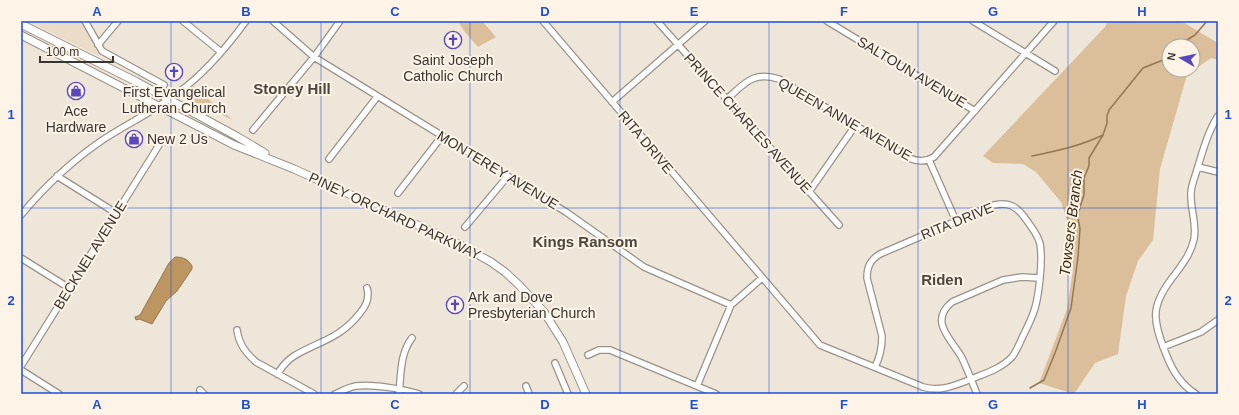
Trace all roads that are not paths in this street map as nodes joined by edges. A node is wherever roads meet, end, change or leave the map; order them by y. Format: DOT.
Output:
graph roads {
  1 [pos="85,21"];
  2 [pos="118,21"];
  3 [pos="183,21"];
  4 [pos="246,21"];
  5 [pos="273,21"];
  6 [pos="340,21"];
  7 [pos="543,21"];
  8 [pos="657,21"];
  9 [pos="705,21"];
  10 [pos="827,21"];
  11 [pos="973,21"];
  12 [pos="1054,21"];
  13 [pos="21,24"];
  14 [pos="21,35"];
  15 [pos="678,44"];
  16 [pos="98,45"];
  17 [pos="221,52"];
  18 [pos="1026,53"];
  19 [pos="314,57"];
  20 [pos="1055,71"];
  21 [pos="142,72"];
  22 [pos="136,82"];
  23 [pos="164,84"];
  24 [pos="377,96"];
  25 [pos="727,99"];
  26 [pos="168,100"];
  27 [pos="612,102"];
  28 [pos="158,106"];
  29 [pos="976,111"];
  30 [pos="1218,116"];
  31 [pos="855,126"];
  32 [pos="253,130"];
  33 [pos="442,136"];
  34 [pos="159,145"];
  35 [pos="329,159"];
  36 [pos="929,160"];
  37 [pos="279,162"];
  38 [pos="1198,167"];
  39 [pos="1218,172"];
  40 [pos="57,176"];
  41 [pos="508,176"];
  42 [pos="809,192"];
  43 [pos="398,193"];
  44 [pos="116,213"];
  45 [pos="21,215"];
  46 [pos="956,221"];
  47 [pos="838,225"];
  48 [pos="465,227"];
  49 [pos="21,258"];
  50 [pos="762,278"];
  51 [pos="1039,278"];
  52 [pos="69,288"];
  53 [pos="367,288"];
  54 [pos="731,305"];
  55 [pos="1218,320"];
  56 [pos="237,330"];
  57 [pos="412,338"];
  58 [pos="1163,347"];
  59 [pos="588,355"];
  60 [pos="555,363"];
  61 [pos="21,366"];
  62 [pos="875,367"];
  63 [pos="21,370"];
  64 [pos="277,374"];
  65 [pos="971,379"];
  66 [pos="464,386"];
  67 [pos="526,386"];
  68 [pos="697,386"];
  69 [pos="399,392"];
  70 [pos="59,394"];
  71 [pos="314,394"];
  72 [pos="335,394"];
  73 [pos="419,394"];
  74 [pos="456,394"];
  75 [pos="529,394"];
  76 [pos="568,394"];
  77 [pos="586,394"];
  78 [pos="716,394"];
  79 [pos="977,394"];
  80 [pos="1196,394"];
  1 -- 16 [label="street"];
  2 -- 16 [label="street"];
  3 -- 17 [label="street"];
  4 -- 17 [label="street"];
  5 -- 19 [label="street, MONTEREY AVENUE"];
  6 -- 19 [label="street"];
  7 -- 27 [label="street, RITA DRIVE"];
  8 -- 15 [label="street, PRINCE CHARLES AVENUE"];
  9 -- 15 [label="street"];
  10 -- 29 [label="street, SALTOUN AVENUE"];
  11 -- 18 [label="street"];
  12 -- 18 [label="street, QUEEN ANNE AVENUE"];
  13 -- 22 [label="main road, PINEY ORCHARD PARKWAY"];
  14 -- 28 [label="main road, PINEY ORCHARD PARKWAY"];
  15 -- 25 [label="street, PRINCE CHARLES AVENUE"];
  15 -- 27 [label="street"];
  16 -- 21 [label="street"];
  17 -- 26 [label="street"];
  18 -- 20 [label="street"];
  18 -- 29 [label="street, QUEEN ANNE AVENUE"];
  19 -- 24 [label="street, MONTEREY AVENUE"];
  19 -- 32 [label="street"];
  21 -- 22 [label="street"];
  21 -- 23 [label="street"];
  22 -- 26 [label="main road, PINEY ORCHARD PARKWAY"];
  24 -- 33 [label="street, MONTEREY AVENUE"];
  24 -- 35 [label="street"];
  25 -- 31 [label="street, QUEEN ANNE AVENUE"];
  25 -- 42 [label="street, PRINCE CHARLES AVENUE"];
  26 -- 28 [label="street"];
  26 -- 37 [label="main road, PINEY ORCHARD PARKWAY"];
  27 -- 50 [label="street, RITA DRIVE"];
  28 -- 37 [label="main road, PINEY ORCHARD PARKWAY"];
  28 -- 40 [label="street"];
  29 -- 36 [label="street, QUEEN ANNE AVENUE"];
  30 -- 38 [label="street"];
  31 -- 36 [label="street, QUEEN ANNE AVENUE"];
  31 -- 42 [label="street"];
  33 -- 41 [label="street, MONTEREY AVENUE"];
  33 -- 43 [label="street"];
  34 -- 44 [label="street, BECKNEL AVENUE"];
  36 -- 46 [label="street"];
  37 -- 77 [label="main road, PINEY ORCHARD PARKWAY"];
  38 -- 39 [label="street"];
  38 -- 58 [label="street"];
  40 -- 44 [label="street"];
  40 -- 45 [label="street"];
  41 -- 48 [label="street"];
  41 -- 54 [label="street, MONTEREY AVENUE"];
  42 -- 47 [label="street, PRINCE CHARLES AVENUE"];
  44 -- 52 [label="street, BECKNEL AVENUE"];
  46 -- 51 [label="street, RITA DRIVE"];
  46 -- 62 [label="street, RITA DRIVE"];
  49 -- 52 [label="street"];
  50 -- 54 [label="street"];
  50 -- 62 [label="street, RITA DRIVE"];
  51 -- 65 [label="street, RITA DRIVE"];
  51 -- 65 [label="street"];
  52 -- 61 [label="street, BECKNEL AVENUE"];
  53 -- 64 [label="street"];
  54 -- 68 [label="street"];
  55 -- 58 [label="street"];
  56 -- 64 [label="street"];
  57 -- 69 [label="street"];
  58 -- 80 [label="street"];
  59 -- 68 [label="street"];
  60 -- 76 [label="street"];
  62 -- 65 [label="street, RITA DRIVE"];
  63 -- 70 [label="street"];
  64 -- 71 [label="street"];
  65 -- 79 [label="street"];
  66 -- 74 [label="street"];
  67 -- 75 [label="street"];
  68 -- 78 [label="street"];
  69 -- 72 [label="street"];
  69 -- 73 [label="street"];
}
